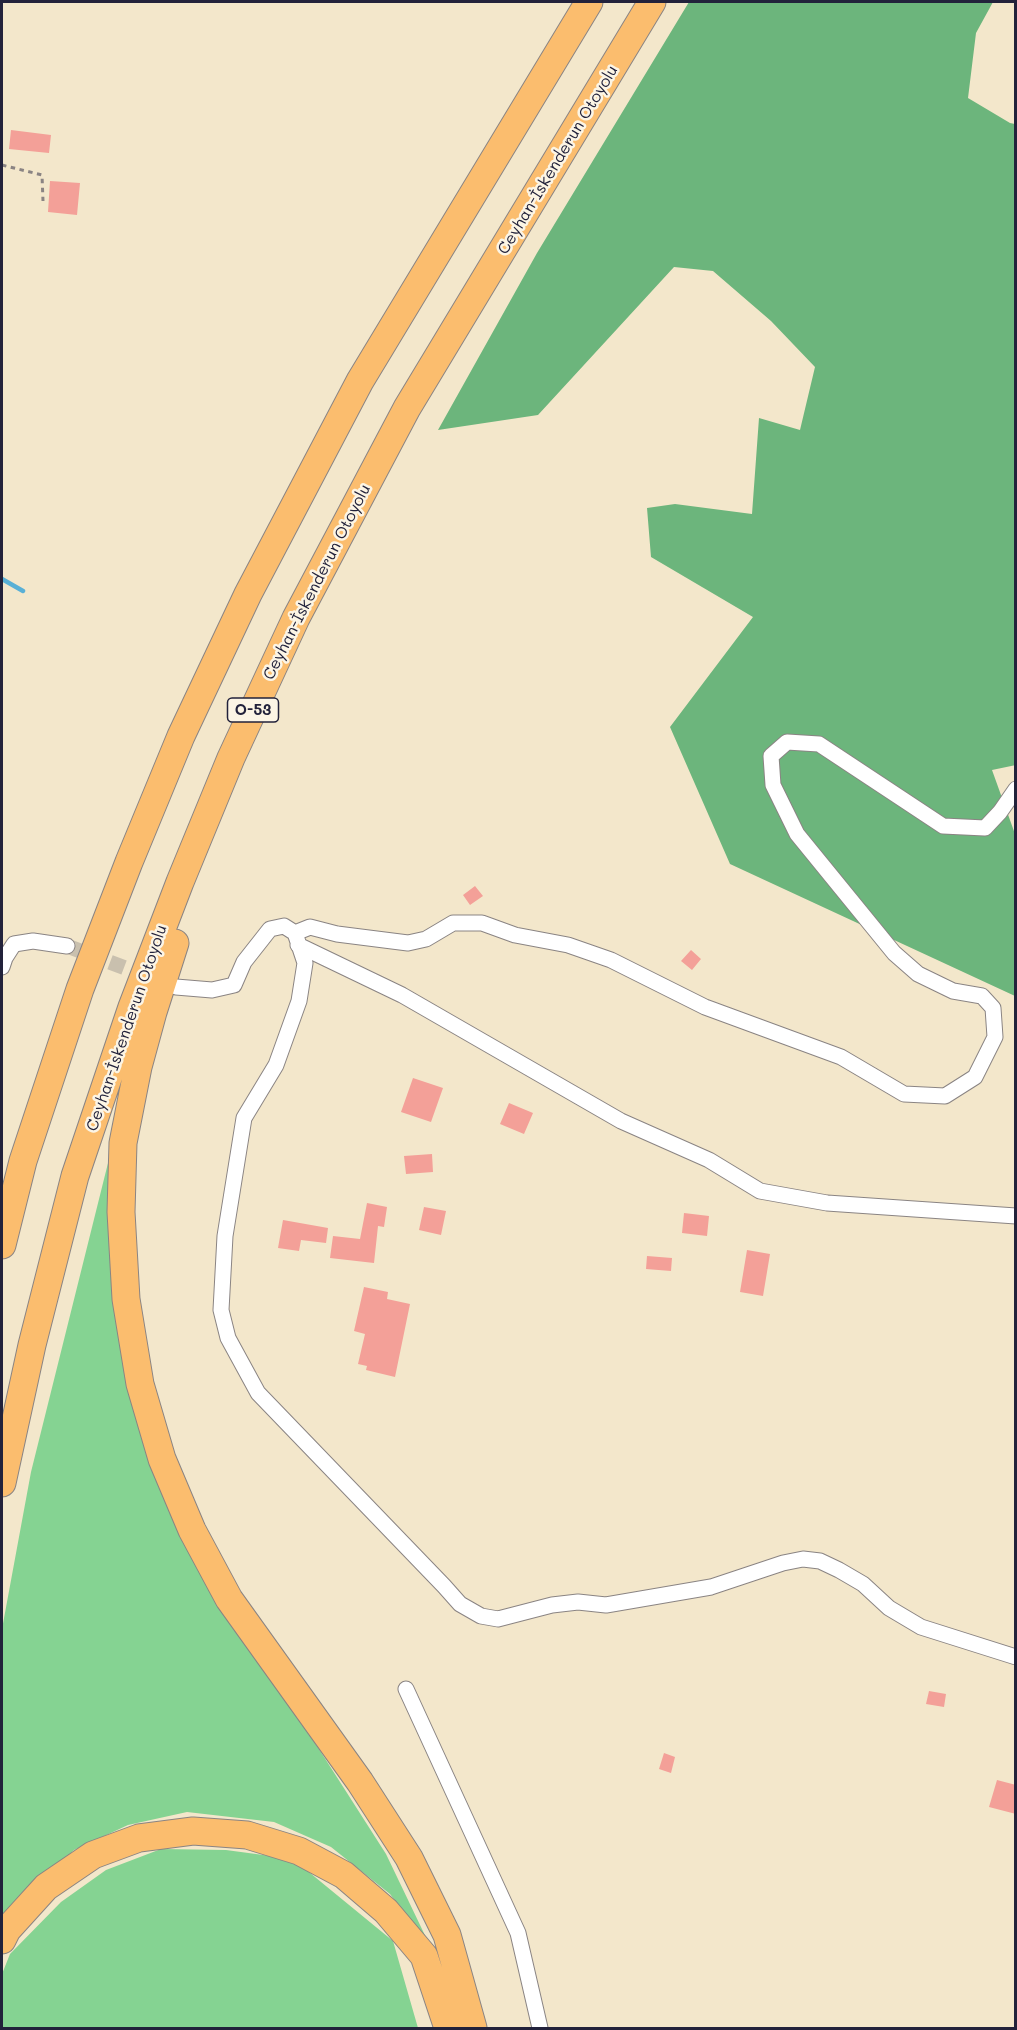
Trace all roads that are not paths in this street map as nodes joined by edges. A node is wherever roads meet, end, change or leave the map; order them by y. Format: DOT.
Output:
graph roads {
  1 [pos="589,2"];
  2 [pos="652,2"];
  3 [pos="296,618"];
  4 [pos="1016,789"];
  5 [pos="296,939"];
  6 [pos="67,946"];
  7 [pos="2,968"];
  8 [pos="176,987"];
  9 [pos="1016,1216"];
  10 [pos="2,1245"];
  11 [pos="2,1483"];
  12 [pos="1016,1657"];
  13 [pos="406,1689"];
  14 [pos="2,1940"];
  15 [pos="448,2028"];
  16 [pos="473,2028"];
  17 [pos="540,2028"];
  1 -- 10 [label="highway"];
  2 -- 3 [label="highway, Ceyhan-İskenderun Otoyolu / O-53"];
  3 -- 11 [label="highway, Ceyhan-İskenderun Otoyolu / O-53"];
  3 -- 16 [label="highway"];
  4 -- 5 [label="street"];
  5 -- 8 [label="street"];
  5 -- 9 [label="street"];
  5 -- 12 [label="street"];
  6 -- 7 [label="street"];
  13 -- 17 [label="street"];
  14 -- 15 [label="highway"];
}
